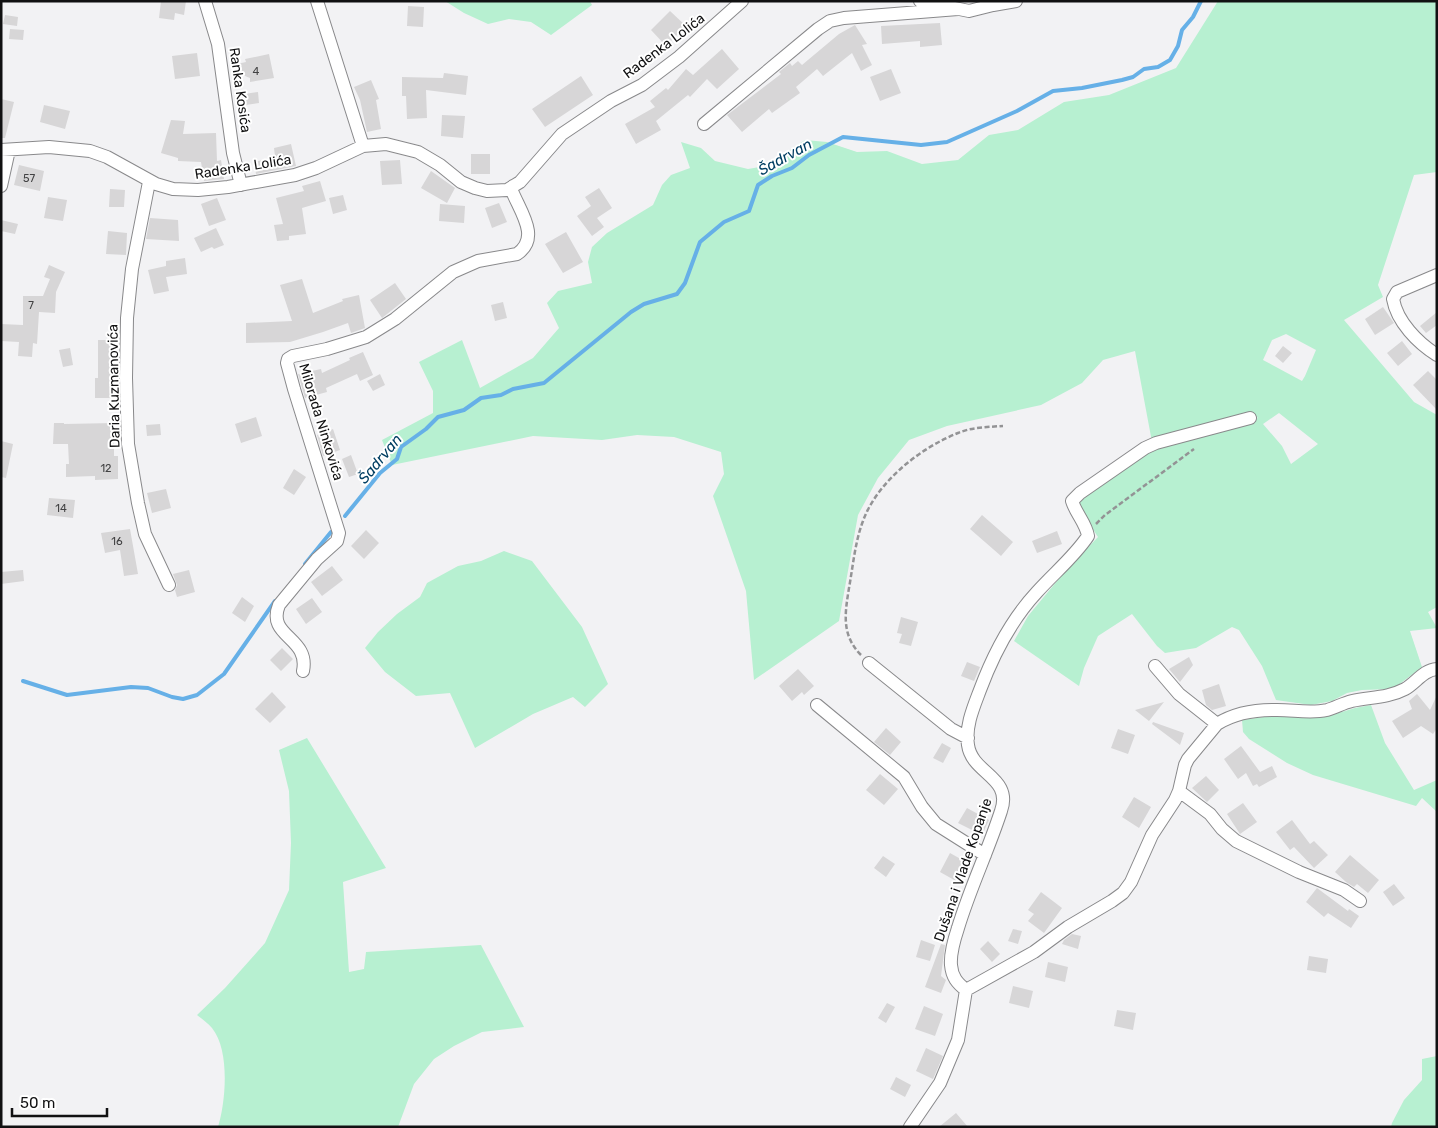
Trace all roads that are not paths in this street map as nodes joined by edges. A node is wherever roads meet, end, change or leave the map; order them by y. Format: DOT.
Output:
graph roads {
  1 [pos="205,1"];
  2 [pos="317,1"];
  3 [pos="742,1"];
  4 [pos="920,1"];
  5 [pos="1016,1"];
  6 [pos="958,9"];
  7 [pos="704,124"];
  8 [pos="363,146"];
  9 [pos="5,150"];
  10 [pos="149,182"];
  11 [pos="241,184"];
  12 [pos="1,186"];
  13 [pos="513,186"];
  14 [pos="1437,275"];
  15 [pos="1437,355"];
  16 [pos="1250,418"];
  17 [pos="168,585"];
  18 [pos="869,663"];
  19 [pos="1155,666"];
  20 [pos="1437,669"];
  21 [pos="303,671"];
  22 [pos="818,705"];
  23 [pos="1217,724"];
  24 [pos="968,738"];
  25 [pos="1179,791"];
  26 [pos="985,856"];
  27 [pos="1360,901"];
  28 [pos="966,990"];
  29 [pos="910,1127"];
  1 -- 11 [label="street, Ranka Kosića"];
  2 -- 8 [label="street"];
  3 -- 13 [label="street, Radenka Lolića"];
  4 -- 6 [label="street"];
  5 -- 6 [label="street"];
  6 -- 7 [label="street"];
  8 -- 11 [label="street, Radenka Lolića"];
  8 -- 13 [label="street, Radenka Lolića"];
  9 -- 10 [label="street, Radenka Lolića"];
  9 -- 12 [label="street"];
  10 -- 11 [label="street, Radenka Lolića"];
  10 -- 17 [label="street, Daria Kuzmanovića"];
  13 -- 21 [label="street, Milorada Ninkovića"];
  14 -- 15 [label="street"];
  16 -- 24 [label="street, Dušana i Vlade Kopanje"];
  18 -- 24 [label="street"];
  19 -- 23 [label="street"];
  20 -- 23 [label="street"];
  22 -- 26 [label="street"];
  23 -- 25 [label="street"];
  24 -- 26 [label="street, Dušana i Vlade Kopanje"];
  25 -- 27 [label="street"];
  25 -- 28 [label="street"];
  26 -- 28 [label="street, Dušana i Vlade Kopanje"];
  28 -- 29 [label="street"];
}
